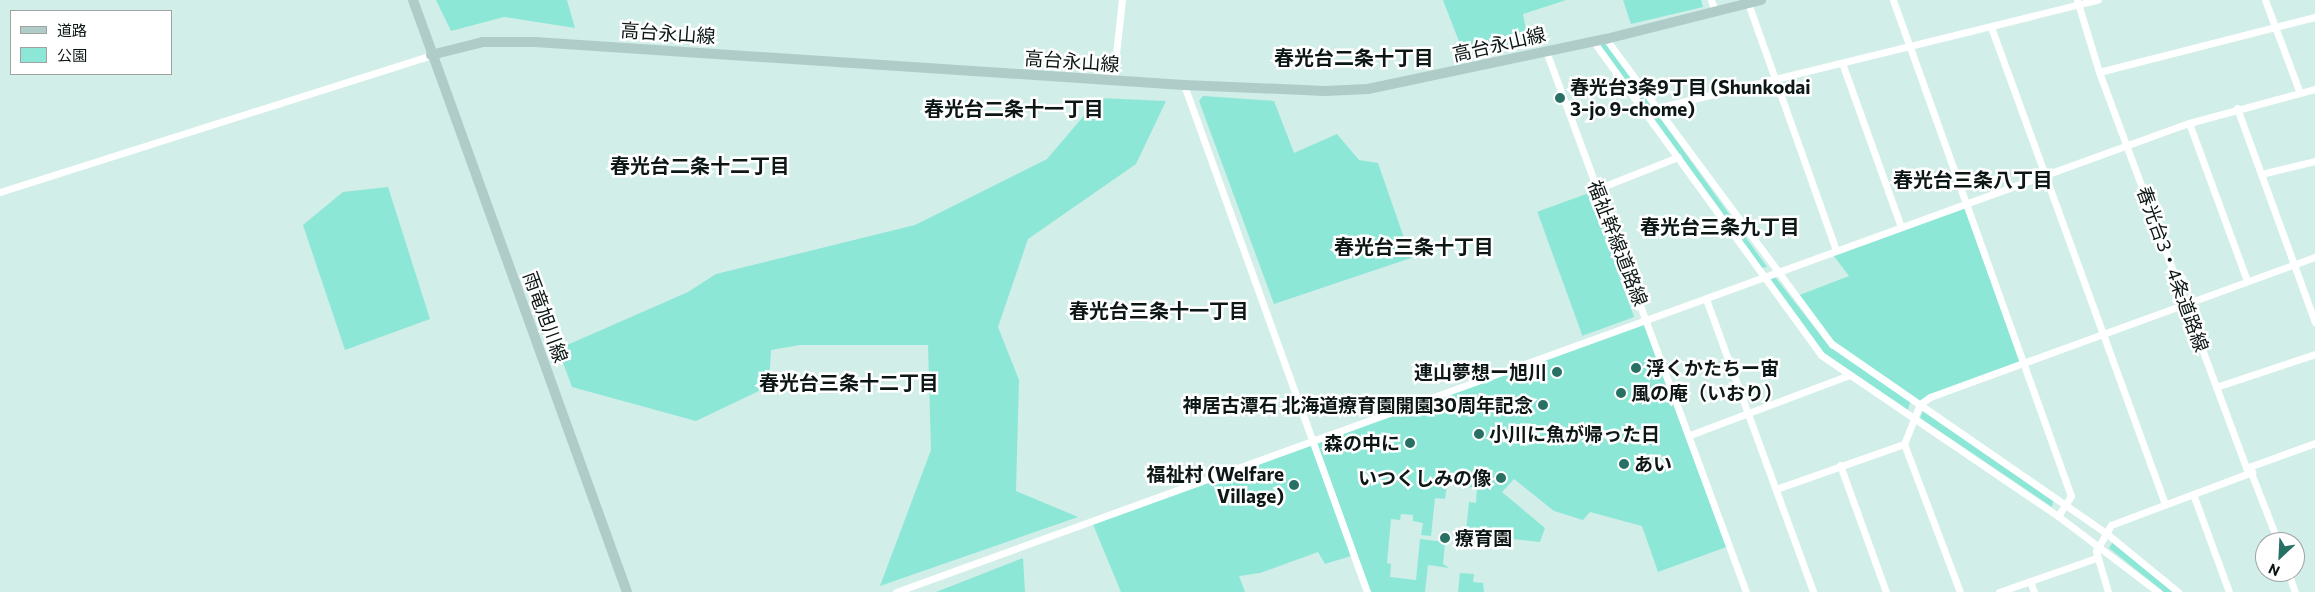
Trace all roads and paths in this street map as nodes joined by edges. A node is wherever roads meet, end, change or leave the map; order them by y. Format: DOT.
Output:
graph roads {
  1 [pos="413,0"];
  2 [pos="1122,0"];
  3 [pos="1711,0"];
  4 [pos="1760,0"];
  5 [pos="1893,0"];
  6 [pos="2098,0"];
  7 [pos="2266,0"];
  8 [pos="2078,2"];
  9 [pos="1748,3"];
  10 [pos="1715,11"];
  11 [pos="2315,17"];
  12 [pos="2275,26"];
  13 [pos="1991,27"];
  14 [pos="1606,39"];
  15 [pos="1593,41"];
  16 [pos="1910,47"];
  17 [pos="1546,51"];
  18 [pos="431,55"];
  19 [pos="1842,63"];
  20 [pos="2099,72"];
  21 [pos="1774,80"];
  22 [pos="1113,81"];
  23 [pos="1184,85"];
  24 [pos="2315,89"];
  25 [pos="2300,93"];
  26 [pos="1658,108"];
  27 [pos="2237,108"];
  28 [pos="2189,122"];
  29 [pos="2128,145"];
  30 [pos="1678,157"];
  31 [pos="2315,161"];
  32 [pos="2261,174"];
  33 [pos="2045,175"];
  34 [pos="1597,190"];
  35 [pos="0,192"];
  36 [pos="1967,204"];
  37 [pos="1901,227"];
  38 [pos="1836,250"];
  39 [pos="2315,257"];
  40 [pos="2294,264"];
  41 [pos="1779,272"];
  42 [pos="1766,277"];
  43 [pos="2247,281"];
  44 [pos="1706,299"];
  45 [pos="2186,303"];
  46 [pos="1647,319"];
  47 [pos="2315,322"];
  48 [pos="2103,333"];
  49 [pos="2315,354"];
  50 [pos="2024,362"];
  51 [pos="1850,375"];
  52 [pos="2216,387"];
  53 [pos="1920,404"];
  54 [pos="1748,413"];
  55 [pos="1914,417"];
  56 [pos="1690,435"];
  57 [pos="1314,442"];
  58 [pos="2315,443"];
  59 [pos="1904,444"];
  60 [pos="1840,465"];
  61 [pos="2249,470"];
  62 [pos="1776,488"];
  63 [pos="2193,494"];
  64 [pos="2065,504"];
  65 [pos="2165,504"];
  66 [pos="2058,516"];
  67 [pos="2274,532"];
  68 [pos="2106,533"];
  69 [pos="2098,545"];
  70 [pos="2096,558"];
  71 [pos="2030,581"];
  72 [pos="627,592"];
  73 [pos="896,592"];
  74 [pos="1367,592"];
  75 [pos="1746,592"];
  76 [pos="1813,592"];
  77 [pos="1886,592"];
  78 [pos="1960,592"];
  79 [pos="1999,592"];
  80 [pos="2034,592"];
  81 [pos="2108,592"];
  82 [pos="2158,592"];
  83 [pos="2178,592"];
  84 [pos="2229,592"];
  1 -- 18 [label="street"];
  2 -- 22 [label="street"];
  3 -- 10 [label="street"];
  4 -- 9 [label="street, 高台永山線"];
  5 -- 16 [label="street"];
  6 -- 8 [label="street"];
  7 -- 12 [label="street"];
  8 -- 13 [label="street"];
  8 -- 20 [label="street, 春光台3・4条道路線"];
  9 -- 10 [label="street, 高台永山線"];
  9 -- 21 [label="street"];
  10 -- 14 [label="street, 高台永山線"];
  11 -- 12 [label="street"];
  12 -- 20 [label="street"];
  12 -- 25 [label="street"];
  13 -- 16 [label="street"];
  13 -- 33 [label="street"];
  14 -- 15 [label="street, 高台永山線"];
  14 -- 26 [label="street"];
  15 -- 17 [label="street, 高台永山線"];
  15 -- 30 [label="street"];
  16 -- 19 [label="street"];
  16 -- 36 [label="street"];
  17 -- 23 [label="street, 高台永山線"];
  17 -- 34 [label="street, 福祉幹線道路線"];
  18 -- 22 [label="street, 高台永山線"];
  18 -- 35 [label="street"];
  18 -- 72 [label="street, 雨竜旭川線"];
  19 -- 21 [label="street"];
  19 -- 37 [label="street"];
  20 -- 29 [label="street, 春光台3・4条道路線"];
  21 -- 26 [label="street"];
  21 -- 38 [label="street"];
  22 -- 23 [label="street, 高台永山線"];
  23 -- 57 [label="street"];
  24 -- 25 [label="street"];
  25 -- 27 [label="street"];
  26 -- 41 [label="street"];
  27 -- 28 [label="street"];
  27 -- 32 [label="street"];
  28 -- 29 [label="street"];
  28 -- 43 [label="street"];
  29 -- 33 [label="street"];
  29 -- 45 [label="street, 春光台3・4条道路線"];
  30 -- 34 [label="street"];
  30 -- 42 [label="street"];
  31 -- 32 [label="street"];
  32 -- 40 [label="street"];
  33 -- 36 [label="street"];
  33 -- 48 [label="street"];
  34 -- 46 [label="street, 福祉幹線道路線"];
  36 -- 37 [label="street"];
  36 -- 50 [label="street"];
  37 -- 38 [label="street"];
  38 -- 41 [label="street"];
  39 -- 40 [label="street"];
  40 -- 43 [label="street"];
  40 -- 47 [label="street"];
  41 -- 42 [label="street"];
  41 -- 53 [label="street"];
  42 -- 44 [label="street"];
  42 -- 51 [label="street"];
  43 -- 45 [label="street"];
  44 -- 46 [label="street"];
  44 -- 54 [label="street"];
  45 -- 48 [label="street"];
  45 -- 52 [label="street, 春光台3・4条道路線"];
  46 -- 56 [label="street"];
  46 -- 57 [label="street, 福祉幹線道路線"];
  48 -- 50 [label="street"];
  48 -- 65 [label="street"];
  49 -- 52 [label="street"];
  50 -- 53 [label="street"];
  50 -- 64 [label="street"];
  51 -- 54 [label="street"];
  51 -- 55 [label="street"];
  52 -- 61 [label="street, 春光台3・4条道路線"];
  53 -- 55 [label="street"];
  53 -- 64 [label="street"];
  54 -- 56 [label="street"];
  54 -- 62 [label="street"];
  55 -- 59 [label="street"];
  55 -- 66 [label="street"];
  56 -- 75 [label="street"];
  57 -- 73 [label="street, 福祉幹線道路線"];
  57 -- 74 [label="street"];
  58 -- 61 [label="street"];
  59 -- 60 [label="street"];
  59 -- 78 [label="street"];
  60 -- 62 [label="street"];
  60 -- 77 [label="street"];
  61 -- 63 [label="street"];
  61 -- 67 [label="street, 春光台3・4条道路線"];
  62 -- 76 [label="street"];
  63 -- 65 [label="street"];
  63 -- 84 [label="street"];
  64 -- 66 [label="street"];
  64 -- 68 [label="street"];
  65 -- 68 [label="street"];
  66 -- 69 [label="street"];
  68 -- 69 [label="street"];
  68 -- 83 [label="street"];
  69 -- 70 [label="street"];
  69 -- 82 [label="street"];
  70 -- 71 [label="street"];
  70 -- 81 [label="street"];
  71 -- 79 [label="street"];
  71 -- 80 [label="street"];
}
